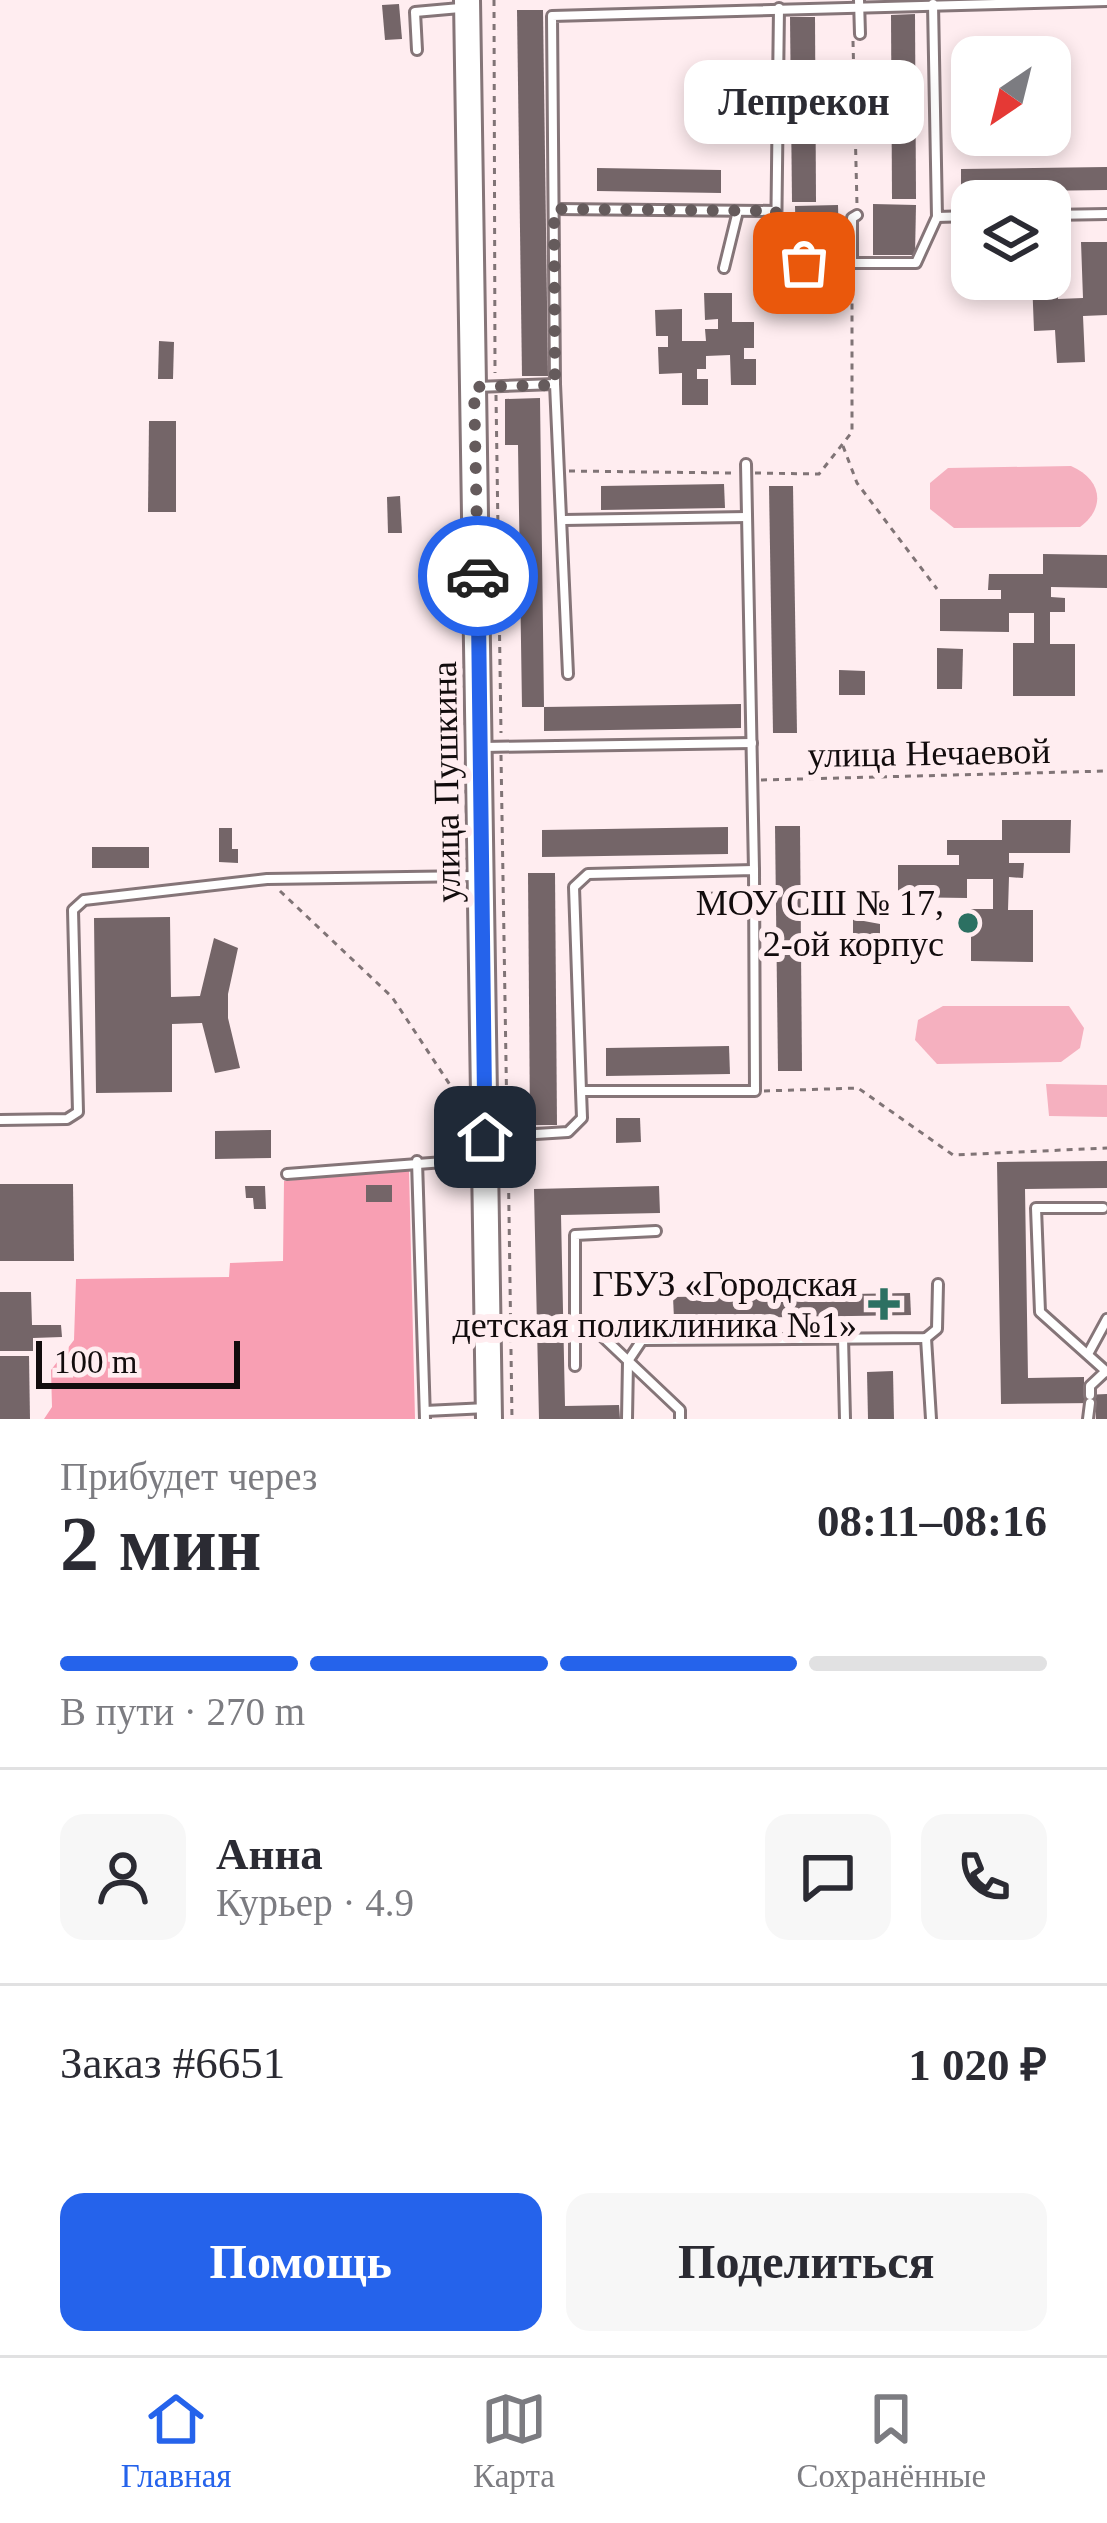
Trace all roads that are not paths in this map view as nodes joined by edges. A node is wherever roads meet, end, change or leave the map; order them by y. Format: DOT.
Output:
graph roads {
  1 [pos="1107,1"];
  2 [pos="467,3"];
  3 [pos="859,3"];
  4 [pos="933,4"];
  5 [pos="779,8"];
  6 [pos="860,34"];
  7 [pos="417,50"];
  8 [pos="554,209"];
  9 [pos="738,211"];
  10 [pos="776,211"];
  11 [pos="1107,214"];
  12 [pos="857,215"];
  13 [pos="1071,215"];
  14 [pos="937,217"];
  15 [pos="951,217"];
  16 [pos="852,263"];
  17 [pos="724,268"];
  18 [pos="555,385"];
  19 [pos="485,387"];
  20 [pos="746,468"];
  21 [pos="747,518"];
  22 [pos="564,520"];
  23 [pos="568,674"];
  24 [pos="752,743"];
  25 [pos="491,747"];
  26 [pos="754,870"];
  27 [pos="483,875"];
  28 [pos="581,1091"];
  29 [pos="0,1120"];
  30 [pos="492,1144"];
  31 [pos="417,1162"];
  32 [pos="287,1174"];
  33 [pos="1103,1208"];
  34 [pos="656,1231"];
  35 [pos="938,1284"];
  36 [pos="576,1318"];
  37 [pos="1107,1318"];
  38 [pos="843,1336"];
  39 [pos="926,1338"];
  40 [pos="1088,1354"];
  41 [pos="628,1361"];
  42 [pos="575,1366"];
  43 [pos="1107,1371"];
  44 [pos="489,1413"];
  45 [pos="425,1415"];
  46 [pos="627,1419"];
  47 [pos="680,1419"];
  48 [pos="845,1419"];
  49 [pos="932,1419"];
  50 [pos="1088,1419"];
  1 -- 4 [label="lane"];
  2 -- 7 [label="lane"];
  2 -- 19 [label="street, улица Пушкина"];
  3 -- 4 [label="lane"];
  3 -- 5 [label="lane"];
  3 -- 6 [label="lane"];
  4 -- 14 [label="lane"];
  5 -- 8 [label="lane"];
  5 -- 10 [label="lane"];
  8 -- 9 [label="lane"];
  8 -- 18 [label="lane"];
  9 -- 10 [label="lane"];
  9 -- 17 [label="lane"];
  10 -- 16 [label="lane"];
  11 -- 13 [label="lane"];
  12 -- 16 [label="lane"];
  14 -- 15 [label="lane"];
  14 -- 16 [label="lane"];
  18 -- 19 [label="lane"];
  18 -- 22 [label="lane"];
  19 -- 25 [label="street, улица Пушкина"];
  20 -- 21 [label="lane"];
  21 -- 22 [label="lane"];
  21 -- 24 [label="lane"];
  22 -- 23 [label="lane"];
  24 -- 25 [label="lane"];
  24 -- 26 [label="lane"];
  25 -- 27 [label="street, улица Пушкина"];
  26 -- 28 [label="lane"];
  26 -- 28 [label="lane"];
  27 -- 29 [label="lane"];
  27 -- 30 [label="street, улица Пушкина"];
  28 -- 30 [label="lane"];
  30 -- 31 [label="lane"];
  30 -- 44 [label="street, улица Пушкина"];
  31 -- 32 [label="lane"];
  31 -- 45 [label="lane"];
  33 -- 40 [label="lane"];
  34 -- 36 [label="lane"];
  35 -- 39 [label="lane"];
  36 -- 41 [label="lane"];
  36 -- 42 [label="lane"];
  37 -- 40 [label="lane"];
  38 -- 39 [label="lane"];
  38 -- 41 [label="lane"];
  38 -- 48 [label="lane"];
  39 -- 49 [label="lane"];
  40 -- 43 [label="lane"];
  41 -- 46 [label="lane"];
  41 -- 47 [label="lane"];
  43 -- 50 [label="lane"];
  44 -- 45 [label="lane"];
}
